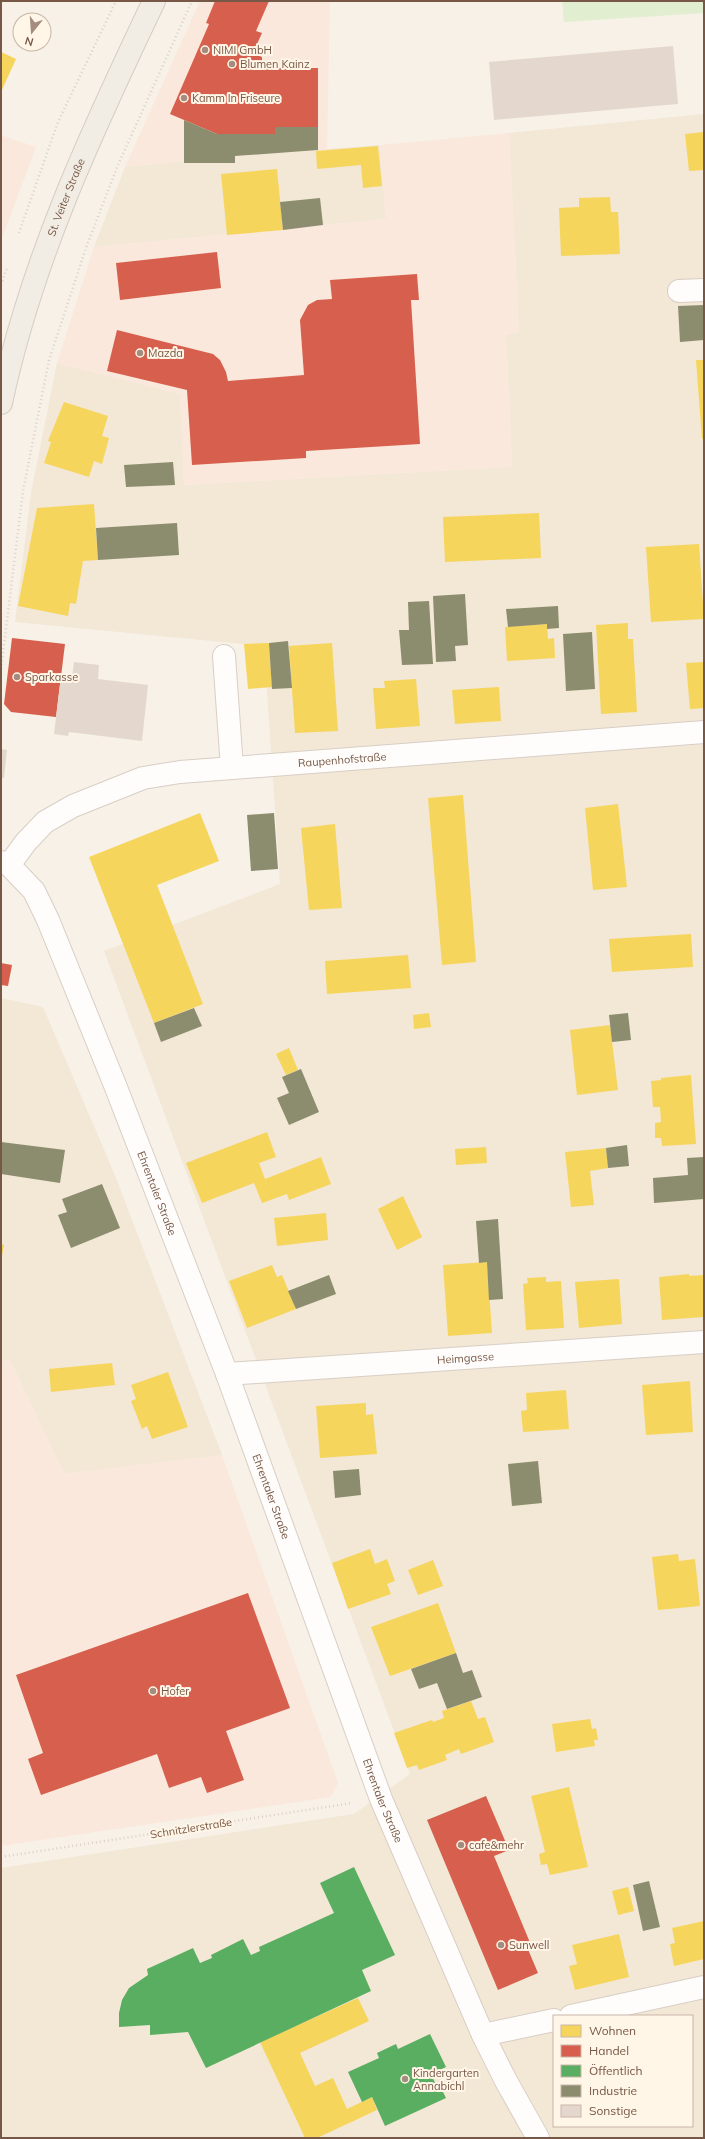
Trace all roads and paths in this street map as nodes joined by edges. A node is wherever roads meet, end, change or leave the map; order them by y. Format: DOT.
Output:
graph roads {
  1 [pos="116,1"];
  2 [pos="154,1"];
  3 [pos="192,1"];
  4 [pos="17,241"];
  5 [pos="9,263"];
  6 [pos="1,286"];
  7 [pos="704,290"];
  8 [pos="679,291"];
  9 [pos="1,403"];
  10 [pos="224,656"];
  11 [pos="1,669"];
  12 [pos="704,732"];
  13 [pos="232,768"];
  14 [pos="5,863"];
  15 [pos="704,1342"];
  16 [pos="227,1374"];
  17 [pos="381,1799"];
  18 [pos="1,1857"];
  19 [pos="704,1987"];
  20 [pos="576,2015"];
  21 [pos="553,2020"];
  22 [pos="483,2035"];
  23 [pos="538,2138"];
  1 -- 4 [label="path"];
  2 -- 9 [label="main road, St. Veiter Straße"];
  3 -- 11 [label="path"];
  5 -- 6 [label="path"];
  7 -- 8 [label="street"];
  10 -- 13 [label="street"];
  12 -- 13 [label="street, Raupenhofstraße"];
  13 -- 14 [label="street, Raupenhofstraße"];
  14 -- 16 [label="street, Ehrentaler Straße"];
  15 -- 16 [label="street, Heimgasse"];
  16 -- 17 [label="street, Ehrentaler Straße"];
  17 -- 18 [label="path, Schnitzlerstraße"];
  17 -- 22 [label="street, Ehrentaler Straße"];
  19 -- 20 [label="street"];
  21 -- 22 [label="street"];
  22 -- 23 [label="street, Ehrentaler Straße"];
}
